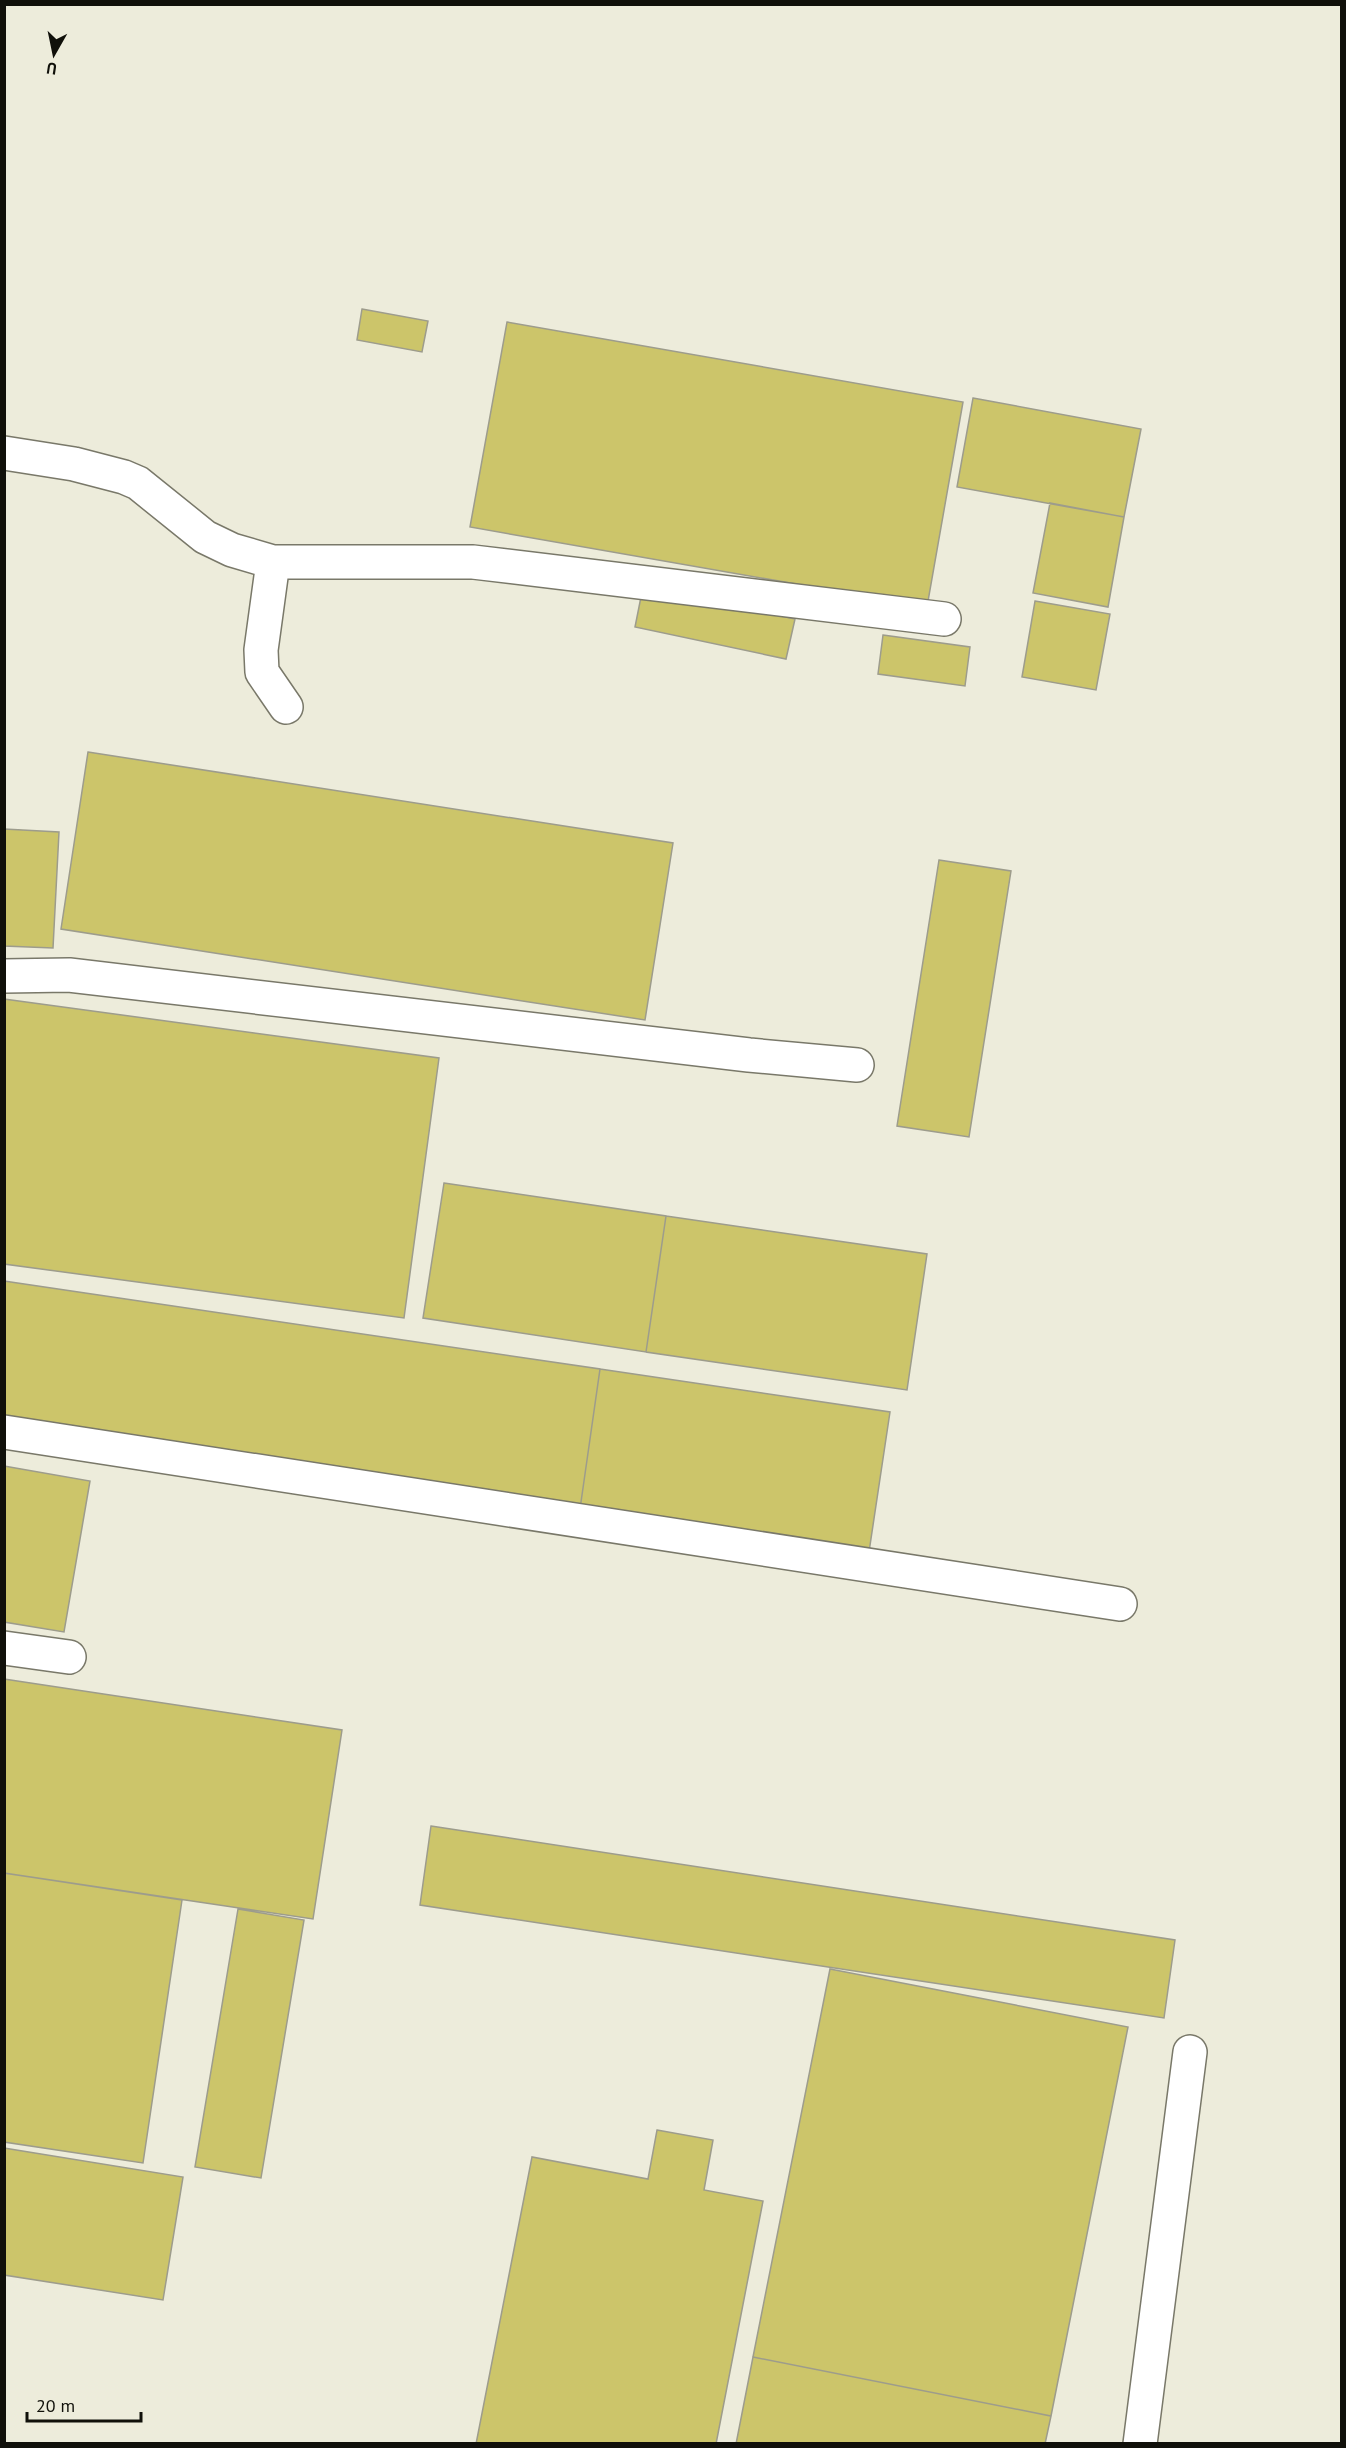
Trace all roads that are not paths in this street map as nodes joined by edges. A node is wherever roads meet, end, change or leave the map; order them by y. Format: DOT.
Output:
graph roads {
  1 [pos="4,453"];
  2 [pos="273,562"];
  3 [pos="944,620"];
  4 [pos="286,707"];
  5 [pos="4,976"];
  6 [pos="857,1065"];
  7 [pos="4,1432"];
  8 [pos="1120,1604"];
  9 [pos="4,1648"];
  10 [pos="69,1657"];
  11 [pos="1190,2052"];
  12 [pos="1140,2444"];
  1 -- 2 [label="lane"];
  2 -- 3 [label="lane"];
  2 -- 4 [label="lane"];
  5 -- 6 [label="lane"];
  7 -- 8 [label="lane"];
  9 -- 10 [label="lane"];
  11 -- 12 [label="lane"];
}
